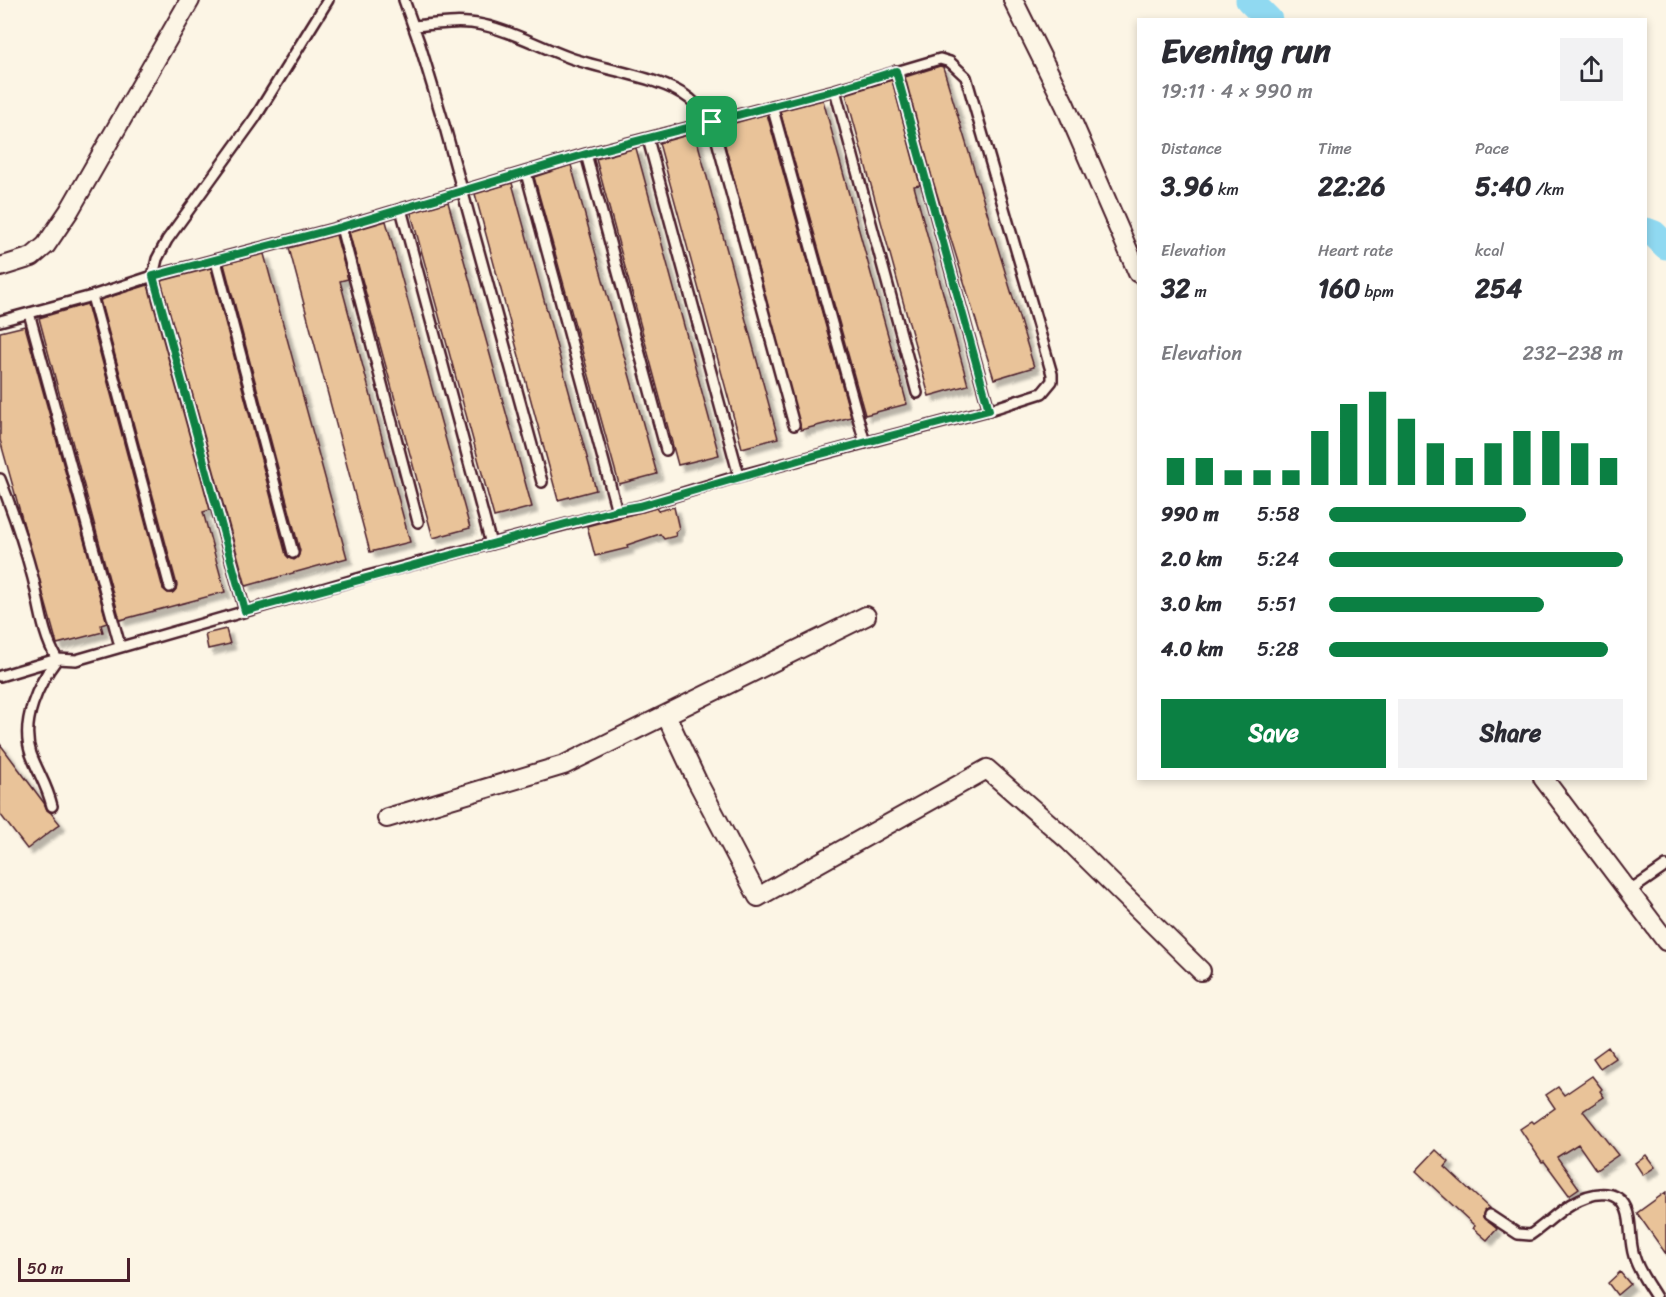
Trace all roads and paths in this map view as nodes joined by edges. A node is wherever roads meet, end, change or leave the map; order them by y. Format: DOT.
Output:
graph roads {
  1 [pos="190,0"];
  2 [pos="328,0"];
  3 [pos="404,0"];
  4 [pos="1013,0"];
  5 [pos="414,27"];
  6 [pos="896,71"];
  7 [pos="835,90"];
  8 [pos="772,106"];
  9 [pos="712,122"];
  10 [pos="648,139"];
  11 [pos="586,154"];
  12 [pos="526,172"];
  13 [pos="463,191"];
  14 [pos="401,209"];
  15 [pos="341,227"];
  16 [pos="216,261"];
  17 [pos="0,267"];
  18 [pos="1137,271"];
  19 [pos="153,276"];
  20 [pos="92,296"];
  21 [pos="29,313"];
  22 [pos="0,321"];
  23 [pos="917,393"];
  24 [pos="989,410"];
  25 [pos="794,425"];
  26 [pos="865,443"];
  27 [pos="666,450"];
  28 [pos="739,476"];
  29 [pos="0,480"];
  30 [pos="542,482"];
  31 [pos="617,510"];
  32 [pos="418,522"];
  33 [pos="491,544"];
  34 [pos="293,553"];
  35 [pos="170,587"];
  36 [pos="245,611"];
  37 [pos="866,616"];
  38 [pos="120,646"];
  39 [pos="57,658"];
  40 [pos="0,676"];
  41 [pos="666,715"];
  42 [pos="1545,780"];
  43 [pos="52,806"];
  44 [pos="387,818"];
  45 [pos="1666,866"];
  46 [pos="1630,891"];
  47 [pos="1666,941"];
  48 [pos="1201,971"];
  49 [pos="1489,1215"];
  50 [pos="1656,1297"];
  1 -- 17 [label="street"];
  2 -- 19 [label="lane"];
  3 -- 5 [label="lane"];
  4 -- 18 [label="street"];
  5 -- 9 [label="lane"];
  5 -- 13 [label="lane"];
  6 -- 7 [label="lane"];
  6 -- 24 [label="lane"];
  6 -- 24 [label="lane"];
  7 -- 8 [label="lane"];
  7 -- 23 [label="lane"];
  8 -- 9 [label="lane"];
  8 -- 26 [label="lane"];
  9 -- 10 [label="lane"];
  9 -- 25 [label="lane"];
  10 -- 11 [label="lane"];
  10 -- 28 [label="lane"];
  11 -- 12 [label="lane"];
  11 -- 27 [label="lane"];
  12 -- 13 [label="lane"];
  12 -- 31 [label="lane"];
  13 -- 14 [label="lane"];
  13 -- 30 [label="lane"];
  14 -- 15 [label="lane"];
  14 -- 33 [label="lane"];
  15 -- 16 [label="lane"];
  15 -- 32 [label="lane"];
  16 -- 19 [label="lane"];
  16 -- 34 [label="lane"];
  19 -- 20 [label="lane"];
  19 -- 36 [label="lane"];
  20 -- 21 [label="lane"];
  20 -- 35 [label="lane"];
  21 -- 22 [label="lane"];
  21 -- 38 [label="lane"];
  24 -- 26 [label="lane"];
  26 -- 28 [label="lane"];
  28 -- 31 [label="lane"];
  29 -- 39 [label="lane"];
  31 -- 33 [label="lane"];
  33 -- 36 [label="lane"];
  36 -- 38 [label="lane"];
  37 -- 41 [label="street"];
  38 -- 39 [label="lane"];
  39 -- 40 [label="lane"];
  39 -- 43 [label="lane"];
  41 -- 44 [label="street"];
  41 -- 48 [label="street"];
  42 -- 46 [label="street"];
  45 -- 46 [label="lane"];
  46 -- 47 [label="street"];
  49 -- 50 [label="lane"];
}
